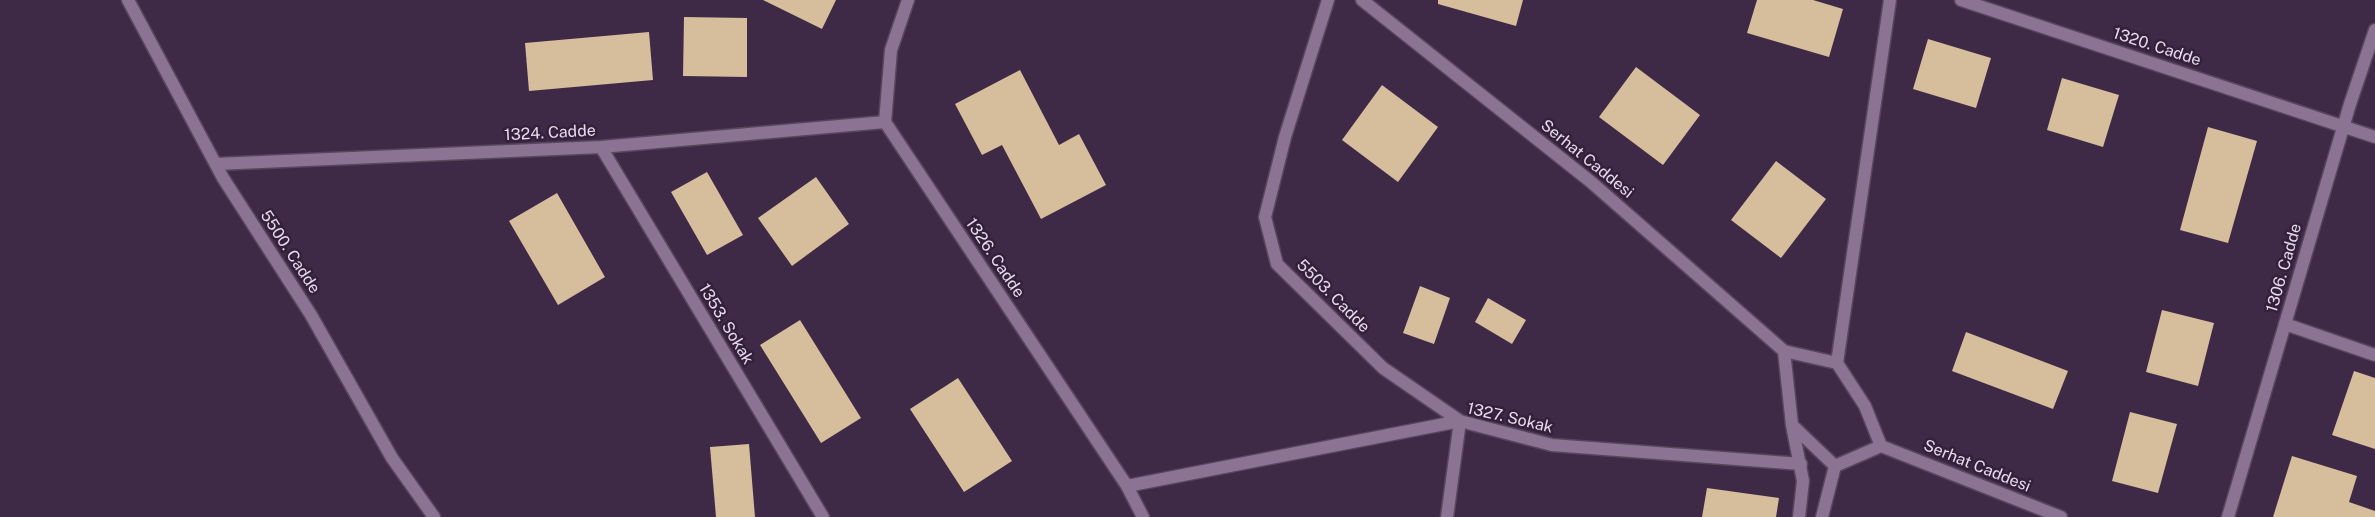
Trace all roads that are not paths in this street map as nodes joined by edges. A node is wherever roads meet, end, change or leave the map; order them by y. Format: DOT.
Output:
graph roads {
  1 [pos="128,0"];
  2 [pos="908,0"];
  3 [pos="1328,0"];
  4 [pos="1362,0"];
  5 [pos="1890,0"];
  6 [pos="1961,0"];
  7 [pos="2375,30"];
  8 [pos="885,122"];
  9 [pos="2343,126"];
  10 [pos="2375,137"];
  11 [pos="601,148"];
  12 [pos="216,164"];
  13 [pos="2285,324"];
  14 [pos="1784,351"];
  15 [pos="2375,355"];
  16 [pos="1837,363"];
  17 [pos="1460,421"];
  18 [pos="1792,425"];
  19 [pos="1881,446"];
  20 [pos="1801,464"];
  21 [pos="1835,466"];
  22 [pos="1127,486"];
  23 [pos="434,517"];
  24 [pos="823,517"];
  25 [pos="1143,517"];
  26 [pos="1448,517"];
  27 [pos="1798,517"];
  28 [pos="1822,517"];
  29 [pos="2061,517"];
  30 [pos="2228,517"];
  1 -- 12 [label="street, 5500. Cadde"];
  2 -- 8 [label="street"];
  3 -- 17 [label="street, 5503. Cadde"];
  4 -- 14 [label="street, Serhat Caddesi"];
  5 -- 16 [label="street"];
  6 -- 9 [label="street, 1320. Cadde"];
  7 -- 9 [label="street, 1306. Cadde"];
  8 -- 11 [label="street, 1324. Cadde"];
  8 -- 22 [label="street, 1326. Cadde"];
  9 -- 10 [label="street, 1320. Cadde"];
  9 -- 13 [label="street, 1306. Cadde"];
  11 -- 12 [label="street, 1324. Cadde"];
  11 -- 24 [label="street, 1353. Sokak"];
  12 -- 23 [label="street, 5500. Cadde"];
  13 -- 15 [label="street"];
  13 -- 30 [label="street, 1306. Cadde"];
  14 -- 16 [label="street, Serhat Caddesi"];
  14 -- 18 [label="street"];
  16 -- 19 [label="street"];
  17 -- 20 [label="street, 1327. Sokak"];
  17 -- 22 [label="street, 1327. Sokak"];
  17 -- 26 [label="street"];
  18 -- 20 [label="street"];
  18 -- 21 [label="street"];
  19 -- 21 [label="street"];
  19 -- 29 [label="street, Serhat Caddesi"];
  20 -- 27 [label="street"];
  21 -- 28 [label="street"];
  22 -- 25 [label="street, 1326. Cadde"];
}
